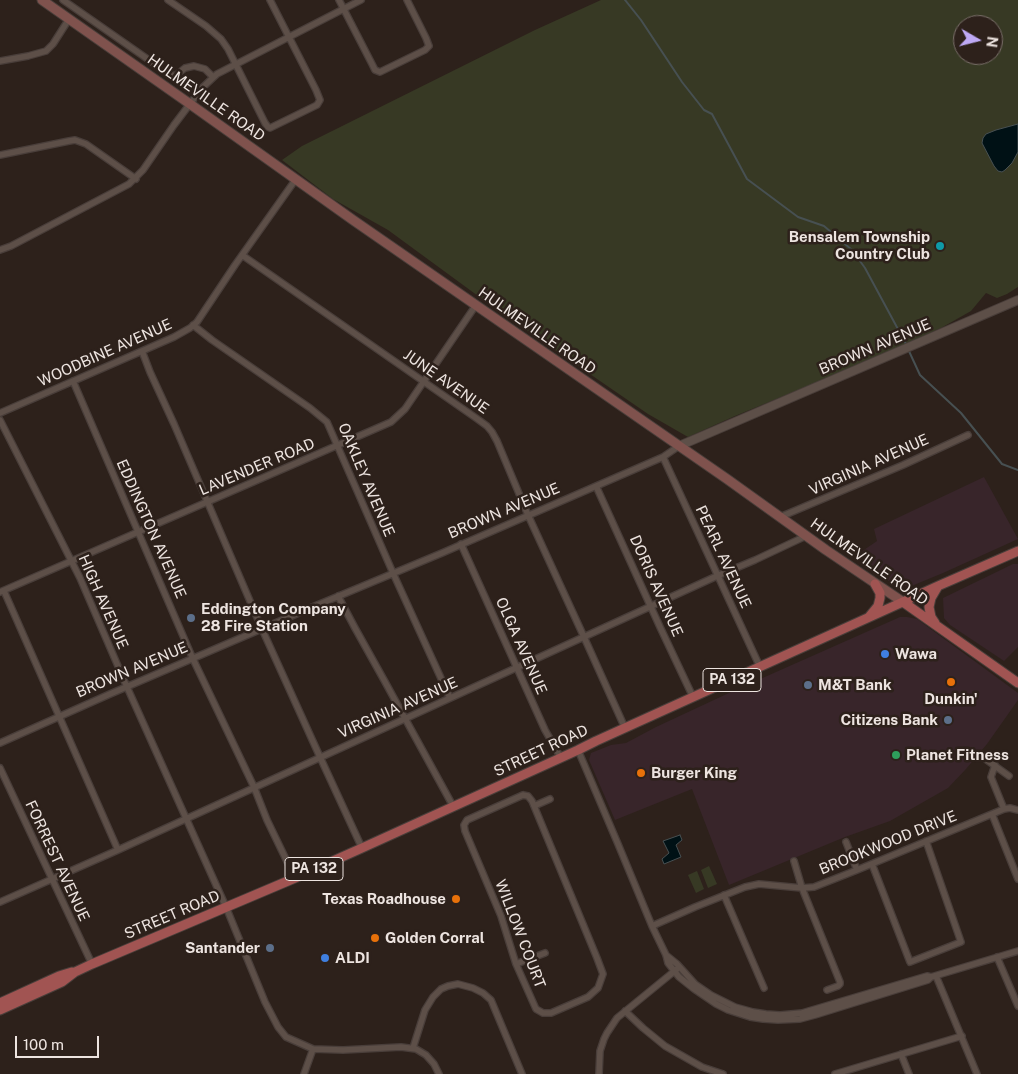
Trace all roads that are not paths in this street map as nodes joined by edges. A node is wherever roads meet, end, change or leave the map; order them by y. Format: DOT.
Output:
graph roads {
  1 [pos="42,0"];
  2 [pos="63,0"];
  3 [pos="168,0"];
  4 [pos="270,0"];
  5 [pos="339,0"];
  6 [pos="361,0"];
  7 [pos="407,0"];
  8 [pos="343,8"];
  9 [pos="69,19"];
  10 [pos="289,36"];
  11 [pos="0,61"];
  12 [pos="235,64"];
  13 [pos="213,77"];
  14 [pos="190,104"];
  15 [pos="0,155"];
  16 [pos="136,179"];
  17 [pos="296,179"];
  18 [pos="0,250"];
  19 [pos="242,255"];
  20 [pos="1018,300"];
  21 [pos="476,305"];
  22 [pos="193,326"];
  23 [pos="142,351"];
  24 [pos="73,381"];
  25 [pos="424,382"];
  26 [pos="0,413"];
  27 [pos="0,420"];
  28 [pos="968,435"];
  29 [pos="338,445"];
  30 [pos="679,446"];
  31 [pos="663,457"];
  32 [pos="596,486"];
  33 [pos="207,502"];
  34 [pos="528,516"];
  35 [pos="780,517"];
  36 [pos="139,532"];
  37 [pos="806,536"];
  38 [pos="461,544"];
  39 [pos="1018,551"];
  40 [pos="71,561"];
  41 [pos="393,573"];
  42 [pos="717,576"];
  43 [pos="875,584"];
  44 [pos="938,586"];
  45 [pos="2,591"];
  46 [pos="338,596"];
  47 [pos="903,602"];
  48 [pos="651,607"];
  49 [pos="868,618"];
  50 [pos="936,625"];
  51 [pos="262,629"];
  52 [pos="584,637"];
  53 [pos="193,659"];
  54 [pos="760,667"];
  55 [pos="517,668"];
  56 [pos="1018,683"];
  57 [pos="126,687"];
  58 [pos="693,697"];
  59 [pos="450,698"];
  60 [pos="59,718"];
  61 [pos="405,718"];
  62 [pos="624,728"];
  63 [pos="0,743"];
  64 [pos="578,750"];
  65 [pos="320,758"];
  66 [pos="561,758"];
  67 [pos="984,758"];
  68 [pos="995,765"];
  69 [pos="0,768"];
  70 [pos="1009,776"];
  71 [pos="254,787"];
  72 [pos="550,799"];
  73 [pos="453,806"];
  74 [pos="534,806"];
  75 [pos="1004,809"];
  76 [pos="1018,810"];
  77 [pos="992,814"];
  78 [pos="186,819"];
  79 [pos="926,841"];
  80 [pos="846,842"];
  81 [pos="362,848"];
  82 [pos="118,850"];
  83 [pos="794,861"];
  84 [pos="872,864"];
  85 [pos="857,870"];
  86 [pos="51,878"];
  87 [pos="295,878"];
  88 [pos="1018,879"];
  89 [pos="802,888"];
  90 [pos="724,895"];
  91 [pos="0,902"];
  92 [pos="226,907"];
  93 [pos="652,926"];
  94 [pos="1018,951"];
  95 [pos="545,953"];
  96 [pos="997,957"];
  97 [pos="92,964"];
  98 [pos="516,964"];
  99 [pos="676,969"];
  100 [pos="75,972"];
  101 [pos="933,977"];
  102 [pos="764,988"];
  103 [pos="827,990"];
  104 [pos="0,1002"];
  105 [pos="1018,1006"];
  106 [pos="0,1010"];
  107 [pos="625,1011"];
  108 [pos="962,1036"];
  109 [pos="313,1048"];
  110 [pos="413,1048"];
  111 [pos="901,1054"];
  112 [pos="304,1074"];
  113 [pos="439,1074"];
  114 [pos="522,1074"];
  115 [pos="599,1074"];
  116 [pos="723,1074"];
  117 [pos="836,1074"];
  118 [pos="909,1074"];
  119 [pos="977,1074"];
  1 -- 9 [label="main road, HULMEVILLE ROAD"];
  2 -- 13 [label="street"];
  3 -- 12 [label="street"];
  4 -- 10 [label="street"];
  5 -- 8 [label="street"];
  6 -- 8 [label="street"];
  7 -- 8 [label="street"];
  8 -- 10 [label="street"];
  9 -- 11 [label="street"];
  9 -- 14 [label="main road, HULMEVILLE ROAD"];
  10 -- 12 [label="street"];
  10 -- 12 [label="street"];
  12 -- 13 [label="street"];
  13 -- 14 [label="street"];
  14 -- 16 [label="street"];
  14 -- 17 [label="main road, HULMEVILLE ROAD"];
  15 -- 16 [label="street"];
  16 -- 18 [label="street"];
  17 -- 19 [label="street, WOODBINE AVENUE"];
  17 -- 21 [label="main road, HULMEVILLE ROAD"];
  19 -- 22 [label="street, WOODBINE AVENUE"];
  19 -- 25 [label="street, JUNE AVENUE"];
  20 -- 30 [label="street, BROWN AVENUE"];
  21 -- 25 [label="street, LAVENDER ROAD"];
  21 -- 30 [label="main road, HULMEVILLE ROAD"];
  22 -- 23 [label="street, WOODBINE AVENUE"];
  22 -- 29 [label="street, OAKLEY AVENUE"];
  23 -- 24 [label="street, WOODBINE AVENUE"];
  23 -- 33 [label="street"];
  24 -- 26 [label="street, WOODBINE AVENUE"];
  24 -- 36 [label="street, EDDINGTON AVENUE"];
  25 -- 29 [label="street, LAVENDER ROAD"];
  25 -- 34 [label="street, JUNE AVENUE"];
  27 -- 40 [label="street, HIGH AVENUE"];
  28 -- 35 [label="street, VIRGINIA AVENUE"];
  29 -- 33 [label="street, LAVENDER ROAD"];
  29 -- 41 [label="street, OAKLEY AVENUE"];
  30 -- 31 [label="street, BROWN AVENUE"];
  30 -- 35 [label="main road, HULMEVILLE ROAD"];
  31 -- 32 [label="street, BROWN AVENUE"];
  31 -- 42 [label="street, PEARL AVENUE"];
  32 -- 34 [label="street, BROWN AVENUE"];
  32 -- 48 [label="street, DORIS AVENUE"];
  33 -- 36 [label="street, LAVENDER ROAD"];
  33 -- 51 [label="street"];
  34 -- 38 [label="street, BROWN AVENUE"];
  34 -- 52 [label="street, JUNE AVENUE"];
  35 -- 37 [label="main road, HULMEVILLE ROAD"];
  36 -- 40 [label="street, LAVENDER ROAD"];
  36 -- 53 [label="street, EDDINGTON AVENUE"];
  37 -- 42 [label="street, VIRGINIA AVENUE"];
  37 -- 43 [label="main road, HULMEVILLE ROAD"];
  38 -- 41 [label="street, BROWN AVENUE"];
  38 -- 55 [label="street, OLGA AVENUE"];
  39 -- 44 [label="main road, STREET ROAD / PA 132"];
  40 -- 45 [label="street, LAVENDER ROAD"];
  40 -- 57 [label="street, HIGH AVENUE"];
  41 -- 46 [label="street, BROWN AVENUE"];
  41 -- 59 [label="street, OAKLEY AVENUE"];
  42 -- 48 [label="street, VIRGINIA AVENUE"];
  42 -- 54 [label="street, PEARL AVENUE"];
  43 -- 47 [label="main road, HULMEVILLE ROAD"];
  43 -- 49 [label="main road"];
  44 -- 47 [label="main road, STREET ROAD / PA 132"];
  44 -- 50 [label="main road"];
  45 -- 60 [label="street"];
  46 -- 51 [label="street, BROWN AVENUE"];
  46 -- 61 [label="street"];
  47 -- 49 [label="main road, STREET ROAD / PA 132"];
  47 -- 50 [label="main road, HULMEVILLE ROAD"];
  48 -- 52 [label="street, VIRGINIA AVENUE"];
  48 -- 58 [label="street, DORIS AVENUE"];
  49 -- 54 [label="main road, STREET ROAD / PA 132"];
  50 -- 56 [label="main road, HULMEVILLE ROAD"];
  51 -- 53 [label="street, BROWN AVENUE"];
  51 -- 65 [label="street"];
  52 -- 55 [label="street, VIRGINIA AVENUE"];
  52 -- 62 [label="street, JUNE AVENUE"];
  53 -- 57 [label="street, BROWN AVENUE"];
  53 -- 71 [label="street, EDDINGTON AVENUE"];
  54 -- 58 [label="main road, STREET ROAD / PA 132"];
  55 -- 59 [label="street, VIRGINIA AVENUE"];
  55 -- 66 [label="street, OLGA AVENUE"];
  57 -- 60 [label="street, BROWN AVENUE"];
  57 -- 78 [label="street, HIGH AVENUE"];
  58 -- 62 [label="main road, STREET ROAD / PA 132"];
  59 -- 61 [label="street, VIRGINIA AVENUE"];
  60 -- 63 [label="street, BROWN AVENUE"];
  60 -- 82 [label="street"];
  61 -- 65 [label="street, VIRGINIA AVENUE"];
  61 -- 73 [label="street"];
  62 -- 64 [label="main road, STREET ROAD / PA 132"];
  64 -- 66 [label="main road, STREET ROAD / PA 132"];
  64 -- 93 [label="street"];
  65 -- 71 [label="street, VIRGINIA AVENUE"];
  65 -- 81 [label="street"];
  66 -- 73 [label="main road, STREET ROAD / PA 132"];
  67 -- 68 [label="street"];
  68 -- 70 [label="street"];
  68 -- 75 [label="street"];
  69 -- 86 [label="street, FORREST AVENUE"];
  71 -- 78 [label="street, VIRGINIA AVENUE"];
  71 -- 87 [label="street, EDDINGTON AVENUE"];
  72 -- 74 [label="street"];
  73 -- 81 [label="main road, STREET ROAD / PA 132"];
  74 -- 98 [label="street, WILLOW COURT"];
  74 -- 98 [label="street, WILLOW COURT"];
  75 -- 76 [label="street, BROOKWOOD DRIVE"];
  75 -- 77 [label="street, BROOKWOOD DRIVE"];
  77 -- 79 [label="street, BROOKWOOD DRIVE"];
  77 -- 88 [label="street"];
  78 -- 82 [label="street, VIRGINIA AVENUE"];
  78 -- 92 [label="street, HIGH AVENUE"];
  79 -- 84 [label="street, BROOKWOOD DRIVE"];
  79 -- 84 [label="street"];
  80 -- 85 [label="street"];
  81 -- 87 [label="main road, STREET ROAD / PA 132"];
  82 -- 86 [label="street, VIRGINIA AVENUE"];
  83 -- 89 [label="street"];
  84 -- 85 [label="street, BROOKWOOD DRIVE"];
  85 -- 89 [label="street, BROOKWOOD DRIVE"];
  86 -- 91 [label="street, VIRGINIA AVENUE"];
  86 -- 97 [label="street, FORREST AVENUE"];
  87 -- 92 [label="main road, STREET ROAD / PA 132"];
  89 -- 90 [label="street, BROOKWOOD DRIVE"];
  89 -- 103 [label="street"];
  90 -- 93 [label="street, BROOKWOOD DRIVE"];
  90 -- 102 [label="street"];
  92 -- 97 [label="main road, STREET ROAD / PA 132"];
  92 -- 109 [label="street, HIGH AVENUE"];
  93 -- 99 [label="street"];
  94 -- 96 [label="street"];
  95 -- 98 [label="street"];
  96 -- 101 [label="street"];
  96 -- 105 [label="street"];
  97 -- 100 [label="main road, STREET ROAD / PA 132"];
  99 -- 101 [label="street"];
  99 -- 107 [label="street"];
  100 -- 104 [label="main road, STREET ROAD / PA 132"];
  100 -- 106 [label="main road, STREET ROAD / PA 132"];
  101 -- 108 [label="street"];
  107 -- 115 [label="street"];
  107 -- 116 [label="street"];
  108 -- 111 [label="street"];
  108 -- 119 [label="street"];
  109 -- 110 [label="street, HIGH AVENUE"];
  109 -- 112 [label="street"];
  110 -- 113 [label="street"];
  110 -- 114 [label="street"];
  111 -- 117 [label="street"];
  111 -- 118 [label="street"];
}
